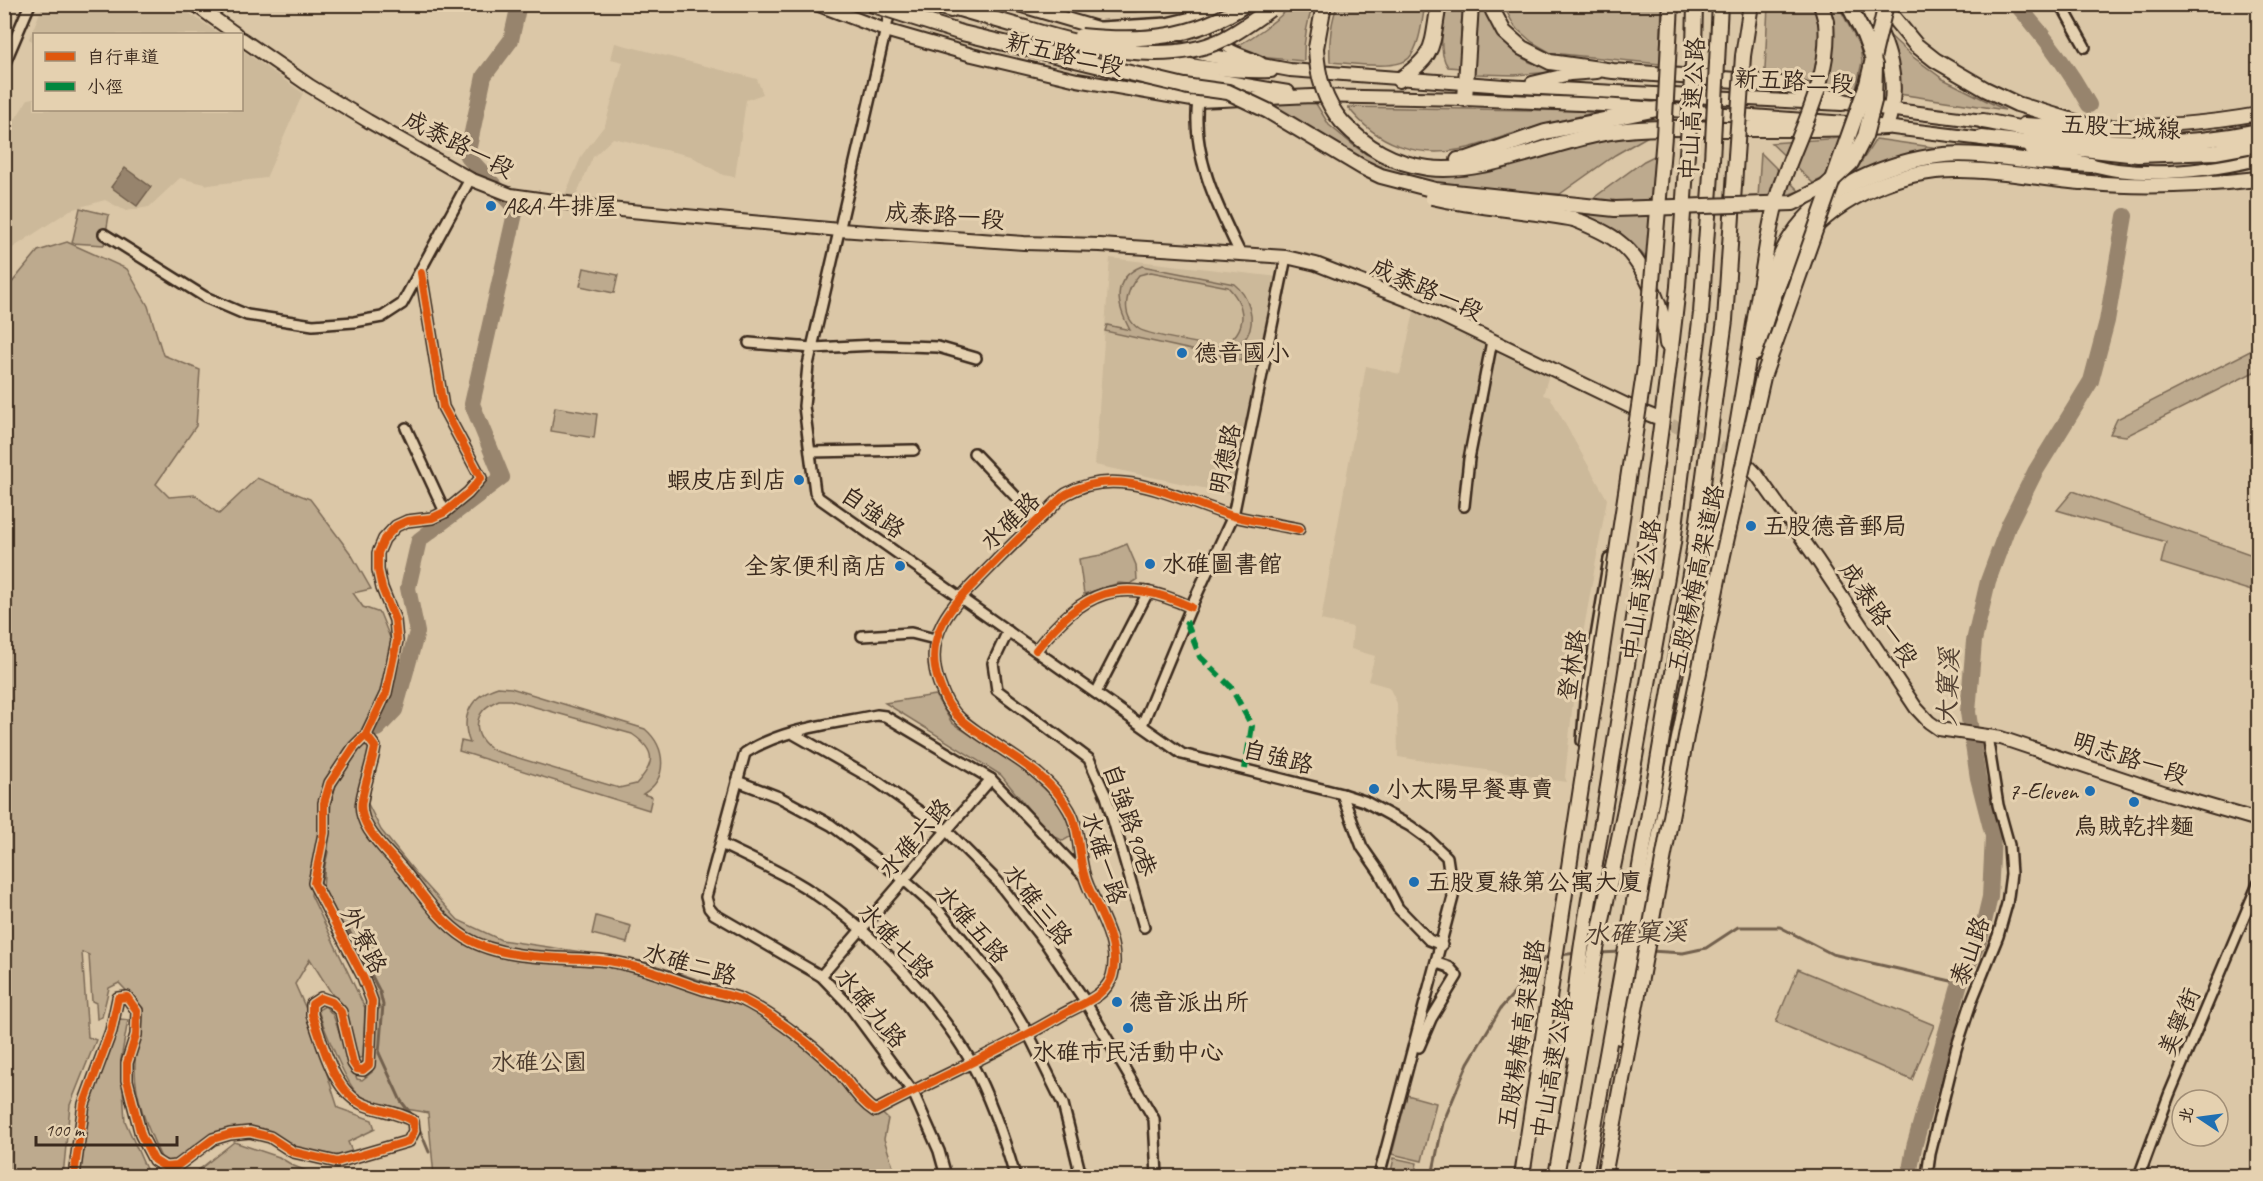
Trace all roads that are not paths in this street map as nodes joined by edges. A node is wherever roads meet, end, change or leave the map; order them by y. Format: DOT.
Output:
graph roads {
  1 [pos="30,4"];
  2 [pos="194,4"];
  3 [pos="816,4"];
  4 [pos="870,4"];
  5 [pos="927,4"];
  6 [pos="942,4"];
  7 [pos="1015,4"];
  8 [pos="1221,4"];
  9 [pos="1246,4"];
  10 [pos="1276,4"];
  11 [pos="1324,4"];
  12 [pos="1439,4"];
  13 [pos="1471,4"];
  14 [pos="1492,4"];
  15 [pos="1671,4"];
  16 [pos="1695,4"];
  17 [pos="1720,4"];
  18 [pos="1745,4"];
  19 [pos="1751,4"];
  20 [pos="1821,4"];
  21 [pos="1848,4"];
  22 [pos="1866,4"];
  23 [pos="1884,4"];
  24 [pos="2061,4"];
  25 [pos="890,5"];
  26 [pos="1025,28"];
  27 [pos="1093,28"];
  28 [pos="885,30"];
  29 [pos="235,33"];
  30 [pos="243,40"];
  31 [pos="2085,47"];
  32 [pos="1743,56"];
  33 [pos="4,65"];
  34 [pos="1269,66"];
  35 [pos="1290,70"];
  36 [pos="1613,71"];
  37 [pos="1399,80"];
  38 [pos="1467,83"];
  39 [pos="1184,86"];
  40 [pos="1519,86"];
  41 [pos="1312,96"];
  42 [pos="1465,99"];
  43 [pos="1198,101"];
  44 [pos="1862,106"];
  45 [pos="1893,108"];
  46 [pos="1658,109"];
  47 [pos="2259,114"];
  48 [pos="1983,121"];
  49 [pos="1886,127"];
  50 [pos="2096,128"];
  51 [pos="2259,131"];
  52 [pos="1982,138"];
  53 [pos="2081,144"];
  54 [pos="2259,144"];
  55 [pos="1379,153"];
  56 [pos="2259,159"];
  57 [pos="2091,165"];
  58 [pos="2259,178"];
  59 [pos="470,179"];
  60 [pos="840,230"];
  61 [pos="104,234"];
  62 [pos="1241,255"];
  63 [pos="1286,257"];
  64 [pos="421,273"];
  65 [pos="1492,341"];
  66 [pos="749,344"];
  67 [pos="813,348"];
  68 [pos="976,358"];
  69 [pos="1635,409"];
  70 [pos="1660,411"];
  71 [pos="1739,416"];
  72 [pos="406,428"];
  73 [pos="914,450"];
  74 [pos="810,452"];
  75 [pos="974,453"];
  76 [pos="1739,456"];
  77 [pos="1464,506"];
  78 [pos="445,512"];
  79 [pos="1233,516"];
  80 [pos="1038,520"];
  81 [pos="1299,529"];
  82 [pos="1148,592"];
  83 [pos="961,597"];
  84 [pos="1191,606"];
  85 [pos="1008,631"];
  86 [pos="861,636"];
  87 [pos="935,639"];
  88 [pos="1036,650"];
  89 [pos="1096,693"];
  90 [pos="1142,724"];
  91 [pos="1946,731"];
  92 [pos="792,733"];
  93 [pos="366,735"];
  94 [pos="1987,736"];
  95 [pos="991,780"];
  96 [pos="737,781"];
  97 [pos="1342,794"];
  98 [pos="2259,820"];
  99 [pos="947,831"];
  100 [pos="721,844"];
  101 [pos="1083,876"];
  102 [pos="903,879"];
  103 [pos="2259,884"];
  104 [pos="1144,927"];
  105 [pos="1556,928"];
  106 [pos="862,931"];
  107 [pos="1591,939"];
  108 [pos="1633,941"];
  109 [pos="1442,945"];
  110 [pos="1629,961"];
  111 [pos="1437,963"];
  112 [pos="821,976"];
  113 [pos="1085,1001"];
  114 [pos="1029,1035"];
  115 [pos="971,1062"];
  116 [pos="1406,1077"];
  117 [pos="913,1092"];
  118 [pos="74,1176"];
  119 [pos="946,1176"];
  120 [pos="1015,1176"];
  121 [pos="1081,1176"];
  122 [pos="1157,1176"];
  123 [pos="1379,1176"];
  124 [pos="1522,1176"];
  125 [pos="1556,1176"];
  126 [pos="1585,1176"];
  127 [pos="1594,1176"];
  128 [pos="1604,1176"];
  129 [pos="1927,1176"];
  130 [pos="2139,1176"];
  1 -- 33 [label="street"];
  2 -- 29 [label="main road"];
  3 -- 28 [label="main road, 新五路二段"];
  4 -- 39 [label="highway, bridge"];
  5 -- 35 [label="main road, 新五路二段"];
  6 -- 26 [label="highway"];
  7 -- 27 [label="main road, 新五路二段"];
  8 -- 27 [label="street"];
  8 -- 34 [label="street"];
  9 -- 26 [label="highway, bridge"];
  10 -- 26 [label="highway, bridge"];
  11 -- 55 [label="highway, bridge"];
  12 -- 37 [label="highway"];
  13 -- 38 [label="highway"];
  14 -- 36 [label="highway"];
  15 -- 124 [label="highway, 五股楊梅高架道路, bridge"];
  16 -- 70 [label="highway, bridge"];
  17 -- 107 [label="highway, 中山高速公路, bridge"];
  18 -- 32 [label="highway, 中山高速公路"];
  19 -- 32 [label="highway"];
  20 -- 71 [label="highway, bridge"];
  21 -- 39 [label="highway, bridge"];
  22 -- 45 [label="highway"];
  23 -- 50 [label="highway"];
  23 -- 128 [label="highway, 五股楊梅高架道路, bridge"];
  24 -- 31 [label="street"];
  25 -- 28 [label="street, 自強路"];
  25 -- 41 [label="main road, 新五路二段"];
  27 -- 34 [label="main road, 新五路二段"];
  28 -- 43 [label="main road, 新五路二段"];
  28 -- 60 [label="street, 自強路"];
  30 -- 59 [label="main road, 成泰路一段"];
  32 -- 108 [label="highway, 中山高速公路, bridge"];
  34 -- 35 [label="main road, 新五路二段"];
  35 -- 37 [label="main road, 新五路二段"];
  36 -- 40 [label="main road"];
  36 -- 44 [label="highway"];
  37 -- 38 [label="main road, 新五路二段"];
  38 -- 40 [label="main road, 新五路二段"];
  38 -- 42 [label="highway"];
  39 -- 70 [label="highway, bridge"];
  40 -- 44 [label="main road, 新五路二段"];
  41 -- 42 [label="main road, 新五路二段"];
  41 -- 43 [label="main road, 新五路二段"];
  42 -- 46 [label="main road, 新五路二段"];
  43 -- 62 [label="street"];
  44 -- 45 [label="main road, 新五路二段"];
  45 -- 48 [label="main road, 新五路二段"];
  45 -- 49 [label="highway"];
  46 -- 49 [label="main road, 新五路二段"];
  46 -- 55 [label="highway"];
  47 -- 50 [label="main road, 新五路二段"];
  48 -- 50 [label="main road, 新五路二段"];
  48 -- 53 [label="highway, 五股土城線"];
  49 -- 52 [label="main road, 新五路二段"];
  49 -- 55 [label="highway"];
  51 -- 53 [label="highway, 五股土城線"];
  52 -- 53 [label="highway, 五股土城線"];
  52 -- 57 [label="main road, 新五路二段"];
  53 -- 54 [label="highway, 五股土城線"];
  56 -- 57 [label="main road, 新五路二段"];
  57 -- 71 [label="highway"];
  58 -- 71 [label="highway"];
  59 -- 60 [label="main road, 成泰路一段"];
  59 -- 64 [label="street"];
  60 -- 62 [label="main road, 成泰路一段"];
  60 -- 67 [label="street, 自強路"];
  61 -- 64 [label="street"];
  62 -- 63 [label="main road, 成泰路一段"];
  63 -- 65 [label="main road, 成泰路一段"];
  63 -- 79 [label="street, 明德路"];
  64 -- 78 [label="street"];
  65 -- 69 [label="main road, 成泰路一段"];
  65 -- 77 [label="street"];
  66 -- 67 [label="street"];
  67 -- 68 [label="street"];
  67 -- 74 [label="street, 自強路"];
  69 -- 70 [label="main road, 成泰路一段"];
  69 -- 105 [label="street, 登林路"];
  70 -- 107 [label="highway"];
  71 -- 108 [label="highway"];
  72 -- 78 [label="street"];
  73 -- 74 [label="street"];
  74 -- 83 [label="street, 自強路"];
  75 -- 80 [label="street"];
  76 -- 91 [label="main road, 成泰路一段"];
  78 -- 93 [label="street"];
  79 -- 80 [label="street, 水碓路"];
  79 -- 81 [label="street, 水碓路"];
  79 -- 84 [label="street, 明德路"];
  80 -- 83 [label="street, 水碓路"];
  82 -- 84 [label="street"];
  82 -- 88 [label="street"];
  82 -- 89 [label="street"];
  83 -- 85 [label="street, 自強路"];
  83 -- 87 [label="street, 水碓一路"];
  84 -- 90 [label="street, 明德路"];
  85 -- 88 [label="street, 自強路"];
  85 -- 104 [label="street, 自強路90巷"];
  86 -- 87 [label="street"];
  87 -- 101 [label="street, 水碓一路"];
  88 -- 89 [label="street, 自強路"];
  89 -- 90 [label="street, 自強路"];
  90 -- 97 [label="street, 自強路"];
  91 -- 94 [label="main road, 明志路一段"];
  92 -- 95 [label="street, 水碓一路"];
  92 -- 96 [label="street, 水碓一路"];
  92 -- 99 [label="street, 水碓三路"];
  93 -- 117 [label="street, 水碓二路"];
  93 -- 118 [label="street, 外寮路"];
  94 -- 98 [label="main road, 明志路一段"];
  94 -- 129 [label="street, 泰山路"];
  95 -- 99 [label="street, 水碓六路"];
  95 -- 101 [label="street, 水碓一路"];
  96 -- 100 [label="street"];
  96 -- 102 [label="street, 水碓五路"];
  97 -- 109 [label="street, 自強路"];
  97 -- 109 [label="street, 自強路"];
  99 -- 102 [label="street, 水碓六路"];
  99 -- 113 [label="street, 水碓三路"];
  100 -- 106 [label="street, 水碓七路"];
  100 -- 112 [label="street, 水碓九路"];
  101 -- 113 [label="street, 水碓一路"];
  102 -- 106 [label="street, 水碓六路"];
  102 -- 114 [label="street, 水碓五路"];
  103 -- 130 [label="street, 美寧街"];
  106 -- 112 [label="street, 水碓六路"];
  106 -- 115 [label="street, 水碓七路"];
  107 -- 125 [label="highway, 中山高速公路"];
  108 -- 110 [label="highway, 中山高速公路"];
  109 -- 111 [label="street, 自強路"];
  110 -- 126 [label="highway, 中山高速公路"];
  110 -- 127 [label="highway"];
  111 -- 116 [label="street"];
  111 -- 116 [label="street"];
  112 -- 117 [label="street, 水碓九路"];
  113 -- 114 [label="street, 水碓二路"];
  113 -- 122 [label="street, 水碓三路"];
  114 -- 115 [label="street, 水碓二路"];
  114 -- 121 [label="street, 水碓五路"];
  115 -- 117 [label="street, 水碓二路"];
  115 -- 120 [label="street, 水碓七路"];
  116 -- 123 [label="street"];
  117 -- 119 [label="street, 水碓九路"];
}
